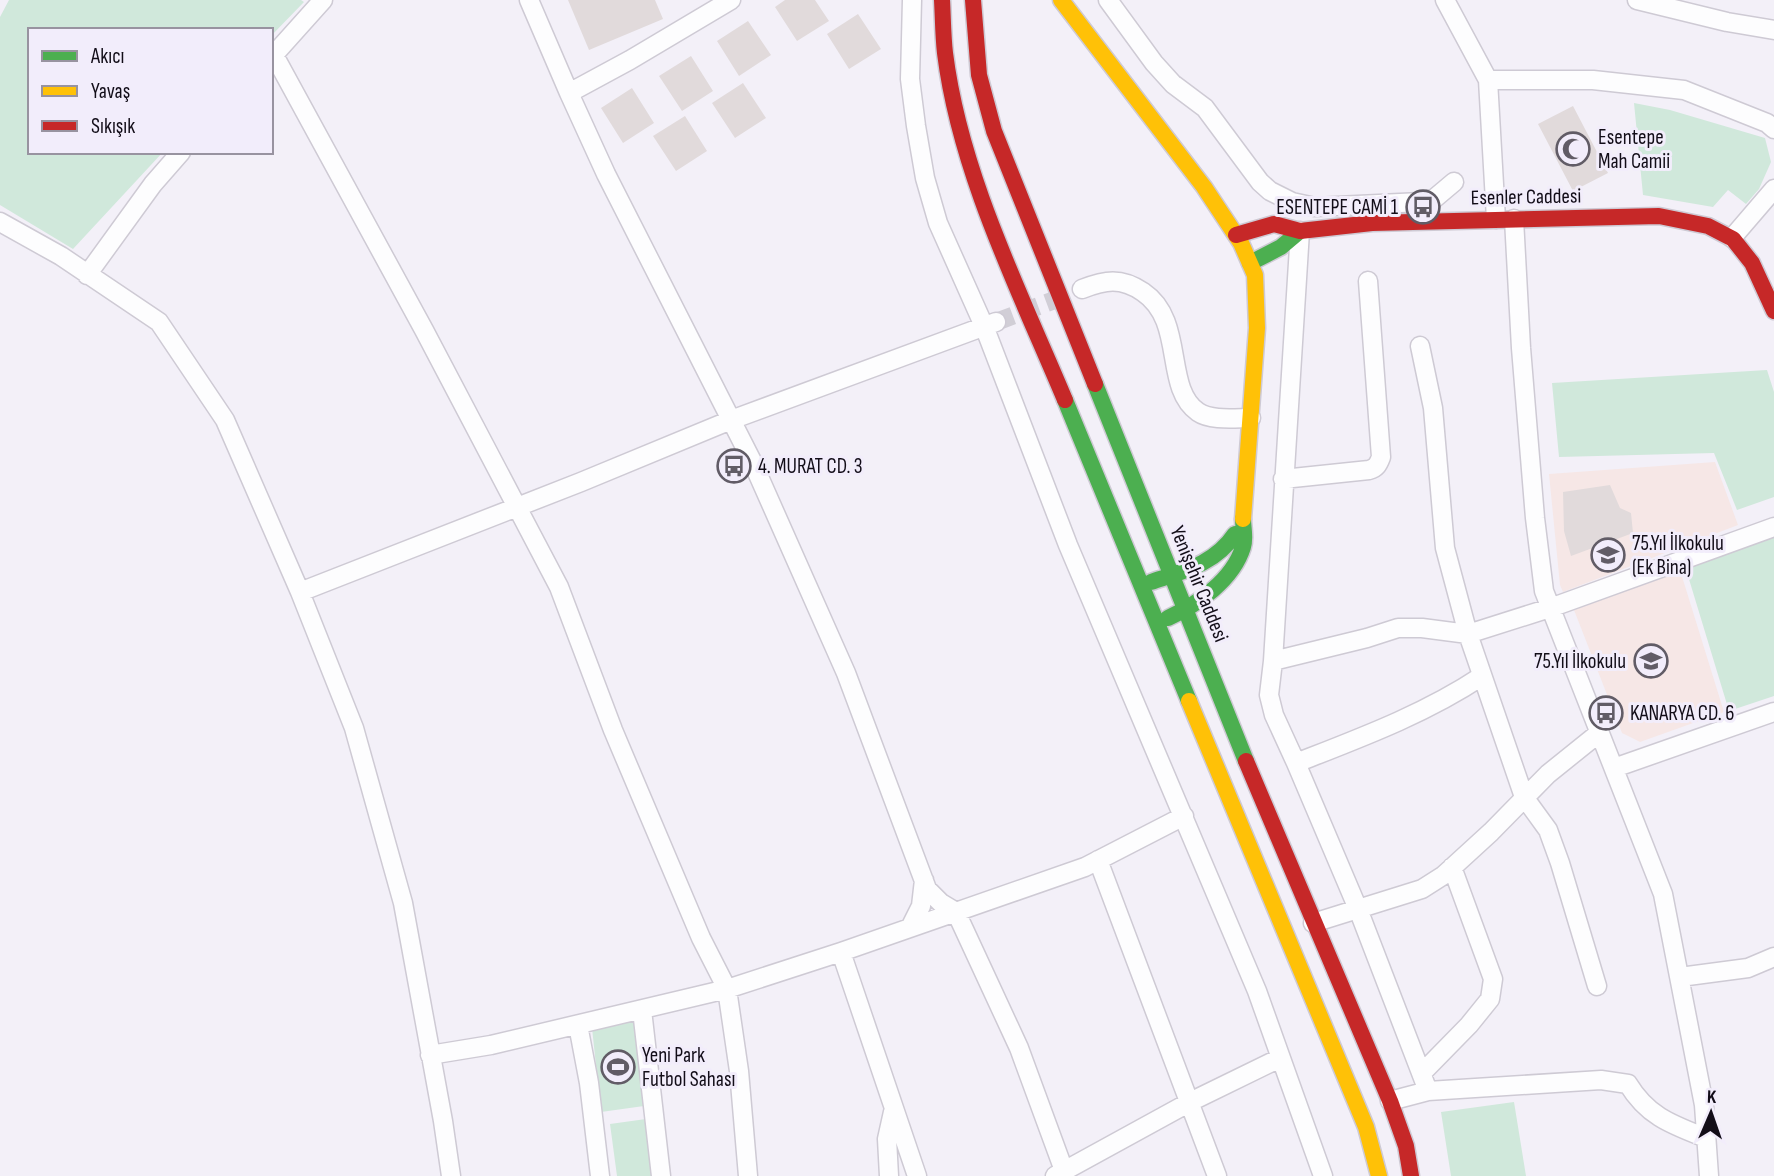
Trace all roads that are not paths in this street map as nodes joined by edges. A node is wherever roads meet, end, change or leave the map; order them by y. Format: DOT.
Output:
graph roads {
  1 [pos="323,0"];
  2 [pos="529,0"];
  3 [pos="731,0"];
  4 [pos="912,0"];
  5 [pos="942,0"];
  6 [pos="973,0"];
  7 [pos="1061,0"];
  8 [pos="1108,0"];
  9 [pos="1446,0"];
  10 [pos="1637,0"];
  11 [pos="1774,30"];
  12 [pos="273,56"];
  13 [pos="1489,80"];
  14 [pos="569,93"];
  15 [pos="1774,129"];
  16 [pos="179,154"];
  17 [pos="1454,182"];
  18 [pos="1774,189"];
  19 [pos="1496,219"];
  20 [pos="1514,219"];
  21 [pos="0,222"];
  22 [pos="1300,231"];
  23 [pos="1236,235"];
  24 [pos="1732,238"];
  25 [pos="1250,263"];
  26 [pos="86,275"];
  27 [pos="1368,281"];
  28 [pos="1082,289"];
  29 [pos="1774,311"];
  30 [pos="990,324"];
  31 [pos="1420,346"];
  32 [pos="1251,418"];
  33 [pos="731,420"];
  34 [pos="1283,479"];
  35 [pos="518,507"];
  36 [pos="1243,519"];
  37 [pos="1774,527"];
  38 [pos="1172,574"];
  39 [pos="1143,584"];
  40 [pos="300,592"];
  41 [pos="1550,608"];
  42 [pos="1186,610"];
  43 [pos="1158,622"];
  44 [pos="1468,634"];
  45 [pos="1273,662"];
  46 [pos="1482,676"];
  47 [pos="1774,712"];
  48 [pos="1599,733"];
  49 [pos="1296,763"];
  50 [pos="1614,768"];
  51 [pos="1524,797"];
  52 [pos="1184,816"];
  53 [pos="1098,860"];
  54 [pos="1452,867"];
  55 [pos="924,880"];
  56 [pos="1358,909"];
  57 [pos="956,912"];
  58 [pos="1313,923"];
  59 [pos="910,928"];
  60 [pos="841,952"];
  61 [pos="1774,957"];
  62 [pos="1680,977"];
  63 [pos="1597,986"];
  64 [pos="727,989"];
  65 [pos="642,1010"];
  66 [pos="578,1025"];
  67 [pos="430,1055"];
  68 [pos="1280,1058"];
  69 [pos="1422,1073"];
  70 [pos="1428,1091"];
  71 [pos="1390,1101"];
  72 [pos="1190,1102"];
  73 [pos="893,1112"];
  74 [pos="1706,1138"];
  75 [pos="1062,1174"];
  76 [pos="451,1176"];
  77 [pos="600,1176"];
  78 [pos="662,1176"];
  79 [pos="748,1176"];
  80 [pos="889,1176"];
  81 [pos="916,1176"];
  82 [pos="1217,1176"];
  83 [pos="1322,1176"];
  84 [pos="1379,1176"];
  85 [pos="1411,1176"];
  86 [pos="1709,1176"];
  1 -- 12 [label="street"];
  2 -- 14 [label="street"];
  3 -- 14 [label="street"];
  4 -- 30 [label="street"];
  5 -- 39 [label="main road"];
  6 -- 38 [label="main road, Yenişehir Caddesi"];
  7 -- 23 [label="main road"];
  8 -- 17 [label="street"];
  9 -- 13 [label="street"];
  10 -- 11 [label="street"];
  12 -- 35 [label="street"];
  13 -- 15 [label="street"];
  13 -- 19 [label="street"];
  14 -- 33 [label="street"];
  16 -- 26 [label="street"];
  18 -- 24 [label="street"];
  19 -- 20 [label="main road, Esenler Caddesi"];
  19 -- 22 [label="main road, Esenler Caddesi"];
  20 -- 24 [label="main road, Esenler Caddesi"];
  20 -- 41 [label="street"];
  21 -- 26 [label="street"];
  22 -- 23 [label="main road, Esenler Caddesi"];
  22 -- 25 [label="main road"];
  22 -- 34 [label="street"];
  23 -- 25 [label="main road"];
  24 -- 29 [label="main road"];
  25 -- 32 [label="main road"];
  26 -- 40 [label="street"];
  27 -- 34 [label="street"];
  28 -- 32 [label="street"];
  30 -- 33 [label="street"];
  30 -- 52 [label="street"];
  31 -- 44 [label="street"];
  32 -- 36 [label="main road"];
  33 -- 35 [label="street"];
  33 -- 55 [label="street"];
  34 -- 45 [label="street"];
  35 -- 40 [label="street"];
  35 -- 64 [label="street"];
  36 -- 38 [label="main road"];
  36 -- 42 [label="main road"];
  37 -- 41 [label="street"];
  38 -- 39 [label="main road"];
  38 -- 42 [label="main road, Yenişehir Caddesi"];
  39 -- 43 [label="main road"];
  40 -- 67 [label="street"];
  41 -- 44 [label="street"];
  41 -- 48 [label="street"];
  42 -- 43 [label="main road"];
  42 -- 58 [label="main road, Yenişehir Caddesi"];
  43 -- 84 [label="main road"];
  44 -- 45 [label="street"];
  44 -- 46 [label="street"];
  45 -- 49 [label="street"];
  46 -- 49 [label="street"];
  46 -- 51 [label="street"];
  47 -- 50 [label="street"];
  48 -- 50 [label="street"];
  48 -- 51 [label="street"];
  49 -- 56 [label="street"];
  50 -- 62 [label="street"];
  51 -- 54 [label="street"];
  51 -- 63 [label="street"];
  52 -- 53 [label="street"];
  52 -- 68 [label="street"];
  53 -- 57 [label="street"];
  53 -- 72 [label="street"];
  54 -- 56 [label="street"];
  54 -- 69 [label="street"];
  55 -- 57 [label="street"];
  55 -- 59 [label="street"];
  56 -- 58 [label="street"];
  56 -- 69 [label="street"];
  57 -- 59 [label="street"];
  57 -- 75 [label="street"];
  58 -- 71 [label="main road, Yenişehir Caddesi"];
  59 -- 60 [label="street"];
  60 -- 64 [label="street"];
  60 -- 73 [label="street"];
  61 -- 62 [label="street"];
  62 -- 74 [label="street"];
  64 -- 65 [label="street"];
  64 -- 79 [label="street"];
  65 -- 66 [label="street"];
  65 -- 78 [label="street"];
  66 -- 67 [label="street"];
  66 -- 77 [label="street"];
  67 -- 76 [label="street"];
  68 -- 72 [label="street"];
  68 -- 83 [label="street"];
  69 -- 70 [label="street"];
  70 -- 71 [label="street"];
  70 -- 74 [label="street"];
  71 -- 85 [label="main road, Yenişehir Caddesi"];
  72 -- 75 [label="street"];
  72 -- 82 [label="street"];
  73 -- 80 [label="street"];
  73 -- 81 [label="street"];
  74 -- 86 [label="street"];
}
